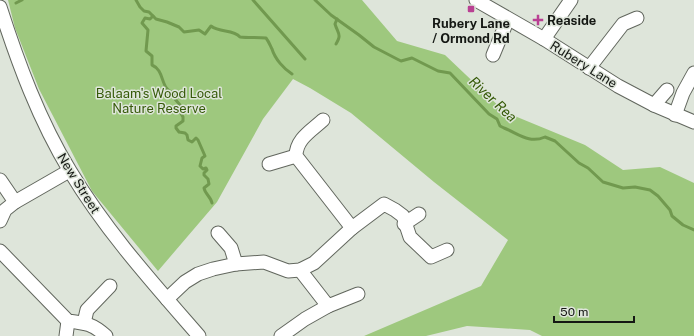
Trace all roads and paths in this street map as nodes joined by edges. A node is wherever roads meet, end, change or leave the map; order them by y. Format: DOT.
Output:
graph roads {
  1 [pos="476,0"];
  2 [pos="571,0"];
  3 [pos="0,7"];
  4 [pos="508,18"];
  5 [pos="637,18"];
  6 [pos="544,39"];
  7 [pos="493,55"];
  8 [pos="589,68"];
  9 [pos="694,73"];
  10 [pos="667,90"];
  11 [pos="654,105"];
  12 [pos="675,115"];
  13 [pos="323,120"];
  14 [pos="694,122"];
  15 [pos="296,156"];
  16 [pos="269,164"];
  17 [pos="69,170"];
  18 [pos="0,180"];
  19 [pos="14,202"];
  20 [pos="419,214"];
  21 [pos="0,221"];
  22 [pos="404,224"];
  23 [pos="352,228"];
  24 [pos="218,232"];
  25 [pos="447,250"];
  26 [pos="0,251"];
  27 [pos="236,264"];
  28 [pos="300,270"];
  29 [pos="110,286"];
  30 [pos="358,294"];
  31 [pos="167,299"];
  32 [pos="328,306"];
  33 [pos="68,321"];
  34 [pos="84,323"];
  35 [pos="66,336"];
  36 [pos="106,336"];
  37 [pos="199,336"];
  38 [pos="281,336"];
  1 -- 4 [label="street, Rubery Lane"];
  2 -- 6 [label="street"];
  3 -- 17 [label="street, New Street"];
  4 -- 6 [label="street, Rubery Lane"];
  4 -- 7 [label="street"];
  5 -- 8 [label="street"];
  6 -- 8 [label="street, Rubery Lane"];
  8 -- 11 [label="street, Rubery Lane"];
  9 -- 12 [label="street"];
  10 -- 11 [label="street"];
  11 -- 12 [label="street, Rubery Lane"];
  12 -- 14 [label="street, Rubery Lane"];
  13 -- 15 [label="street"];
  15 -- 16 [label="street"];
  15 -- 23 [label="street"];
  17 -- 19 [label="street"];
  17 -- 31 [label="street, New Street"];
  18 -- 19 [label="street"];
  19 -- 21 [label="street"];
  20 -- 22 [label="street"];
  22 -- 23 [label="street"];
  22 -- 25 [label="street"];
  23 -- 28 [label="street"];
  24 -- 27 [label="street"];
  26 -- 33 [label="street"];
  27 -- 28 [label="street"];
  27 -- 31 [label="street"];
  28 -- 32 [label="street"];
  29 -- 34 [label="street"];
  30 -- 32 [label="street"];
  31 -- 37 [label="street, New Street"];
  32 -- 38 [label="street"];
  33 -- 34 [label="street"];
  33 -- 35 [label="street"];
  34 -- 36 [label="street"];
}
